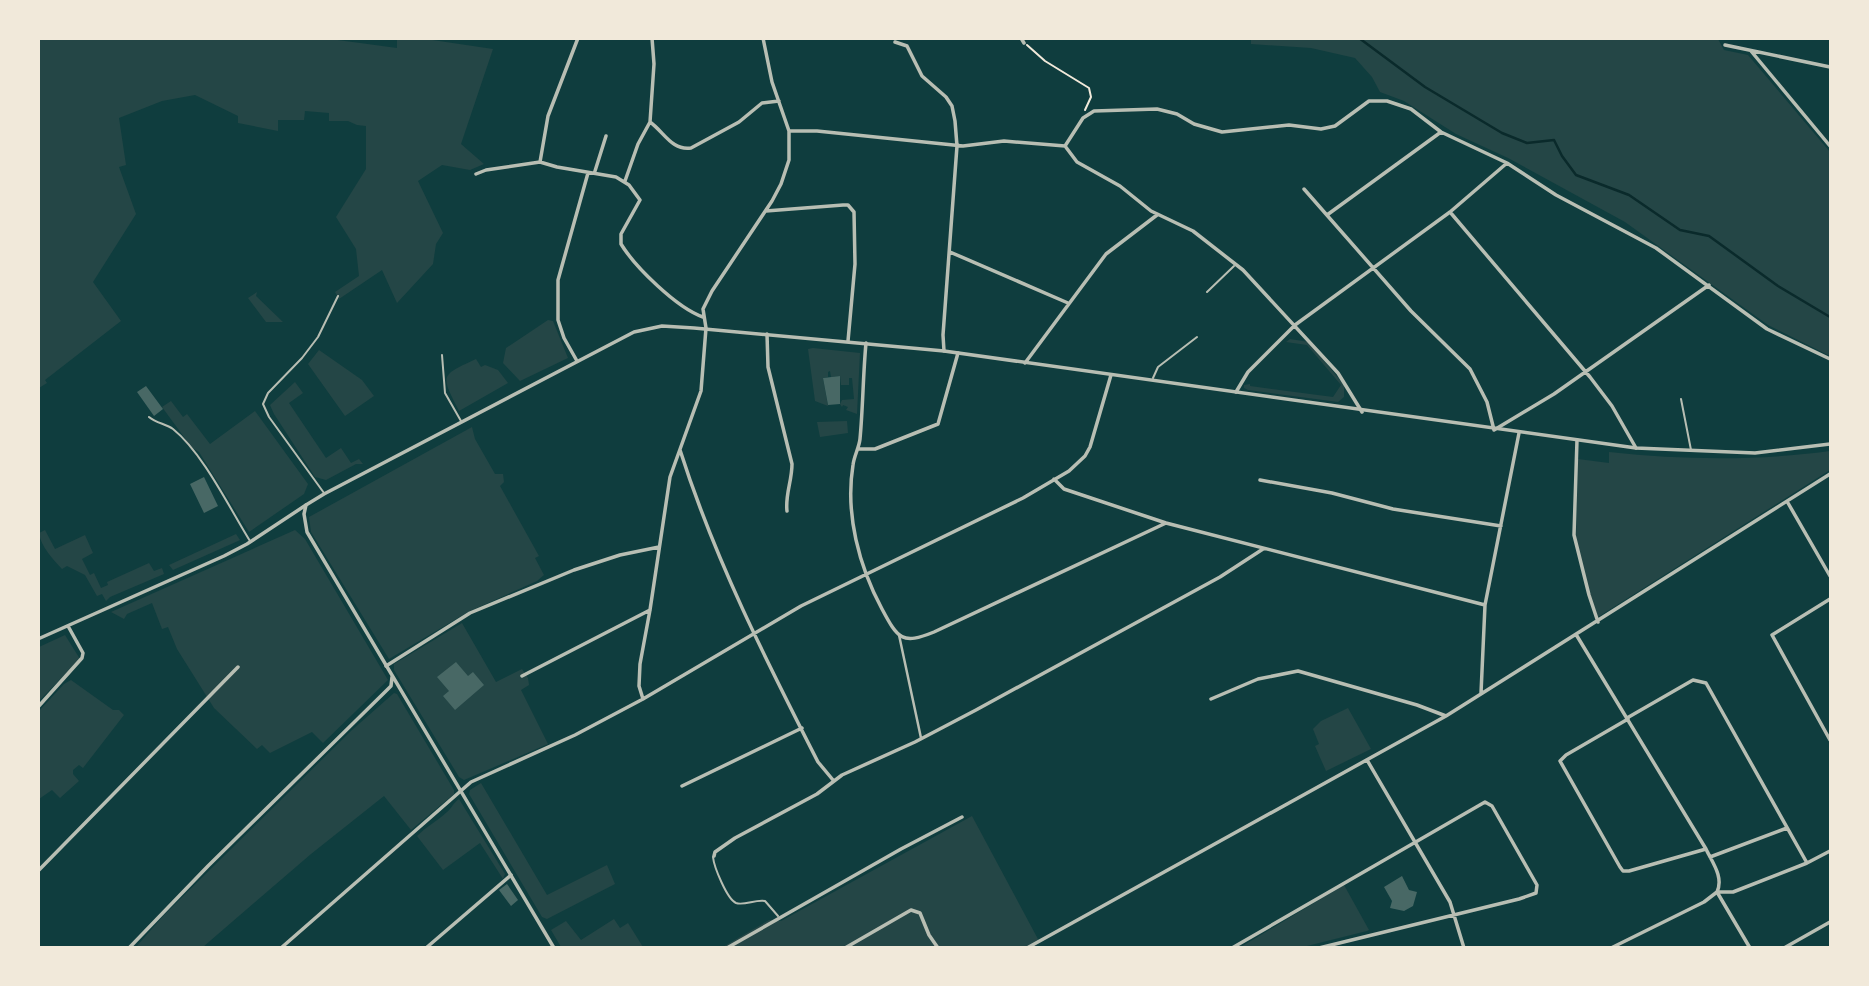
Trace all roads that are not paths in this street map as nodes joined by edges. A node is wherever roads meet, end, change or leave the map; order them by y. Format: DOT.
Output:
graph roads {
  1 [pos="578,38"];
  2 [pos="652,38"];
  3 [pos="763,38"];
  4 [pos="895,42"];
  5 [pos="1725,45"];
  6 [pos="1751,51"];
  7 [pos="1830,67"];
  8 [pos="779,101"];
  9 [pos="650,122"];
  10 [pos="789,131"];
  11 [pos="1441,132"];
  12 [pos="606,136"];
  13 [pos="957,146"];
  14 [pos="1065,146"];
  15 [pos="1830,146"];
  16 [pos="540,162"];
  17 [pos="1507,163"];
  18 [pos="591,173"];
  19 [pos="476,174"];
  20 [pos="625,181"];
  21 [pos="1304,189"];
  22 [pos="765,211"];
  23 [pos="1450,212"];
  24 [pos="1157,215"];
  25 [pos="1327,215"];
  26 [pos="950,252"];
  27 [pos="1236,264"];
  28 [pos="1372,268"];
  29 [pos="1709,285"];
  30 [pos="1208,292"];
  31 [pos="338,296"];
  32 [pos="1068,303"];
  33 [pos="703,317"];
  34 [pos="1294,325"];
  35 [pos="706,328"];
  36 [pos="767,334"];
  37 [pos="1197,337"];
  38 [pos="848,341"];
  39 [pos="866,343"];
  40 [pos="944,351"];
  41 [pos="958,353"];
  42 [pos="443,355"];
  43 [pos="1830,359"];
  44 [pos="577,360"];
  45 [pos="1025,363"];
  46 [pos="1586,372"];
  47 [pos="1111,375"];
  48 [pos="1152,381"];
  49 [pos="1235,393"];
  50 [pos="1681,399"];
  51 [pos="1363,412"];
  52 [pos="149,417"];
  53 [pos="461,421"];
  54 [pos="1494,430"];
  55 [pos="1519,433"];
  56 [pos="1577,440"];
  57 [pos="1830,444"];
  58 [pos="679,448"];
  59 [pos="1636,448"];
  60 [pos="858,449"];
  61 [pos="1691,452"];
  62 [pos="1830,474"];
  63 [pos="1054,480"];
  64 [pos="1260,480"];
  65 [pos="324,494"];
  66 [pos="1788,503"];
  67 [pos="306,505"];
  68 [pos="787,511"];
  69 [pos="1166,523"];
  70 [pos="1501,526"];
  71 [pos="250,542"];
  72 [pos="659,547"];
  73 [pos="1263,549"];
  74 [pos="865,575"];
  75 [pos="1830,576"];
  76 [pos="1830,599"];
  77 [pos="1485,605"];
  78 [pos="650,610"];
  79 [pos="1598,622"];
  80 [pos="68,626"];
  81 [pos="753,633"];
  82 [pos="899,635"];
  83 [pos="1577,636"];
  84 [pos="38,639"];
  85 [pos="386,666"];
  86 [pos="238,667"];
  87 [pos="392,675"];
  88 [pos="522,676"];
  89 [pos="1481,694"];
  90 [pos="643,699"];
  91 [pos="1211,699"];
  92 [pos="38,707"];
  93 [pos="1446,716"];
  94 [pos="1628,719"];
  95 [pos="802,729"];
  96 [pos="921,738"];
  97 [pos="1830,740"];
  98 [pos="1367,760"];
  99 [pos="833,780"];
  100 [pos="682,786"];
  101 [pos="461,792"];
  102 [pos="962,817"];
  103 [pos="1787,828"];
  104 [pos="1415,841"];
  105 [pos="1706,849"];
  106 [pos="1830,851"];
  107 [pos="714,856"];
  108 [pos="1710,857"];
  109 [pos="1807,863"];
  110 [pos="38,871"];
  111 [pos="511,875"];
  112 [pos="1717,892"];
  113 [pos="1454,914"];
  114 [pos="779,918"];
  115 [pos="1830,922"];
  116 [pos="129,947"];
  117 [pos="281,947"];
  118 [pos="426,947"];
  119 [pos="554,947"];
  120 [pos="727,947"];
  121 [pos="845,947"];
  122 [pos="937,947"];
  123 [pos="1027,947"];
  124 [pos="1232,947"];
  125 [pos="1319,947"];
  126 [pos="1464,947"];
  127 [pos="1611,947"];
  128 [pos="1750,947"];
  129 [pos="1784,947"];
  1 -- 16 [label="street"];
  2 -- 9 [label="street"];
  3 -- 8 [label="street"];
  4 -- 13 [label="street"];
  5 -- 6 [label="street"];
  6 -- 7 [label="street"];
  6 -- 15 [label="street"];
  8 -- 9 [label="street"];
  8 -- 10 [label="street"];
  9 -- 20 [label="street"];
  10 -- 13 [label="street"];
  10 -- 22 [label="street"];
  11 -- 14 [label="street"];
  11 -- 17 [label="street"];
  11 -- 25 [label="street"];
  12 -- 18 [label="street"];
  13 -- 14 [label="street"];
  13 -- 26 [label="street"];
  14 -- 24 [label="street"];
  16 -- 18 [label="street"];
  16 -- 19 [label="street"];
  17 -- 23 [label="street"];
  17 -- 29 [label="street"];
  18 -- 20 [label="street"];
  18 -- 44 [label="street"];
  20 -- 33 [label="street"];
  21 -- 25 [label="street"];
  22 -- 33 [label="street"];
  22 -- 38 [label="street"];
  23 -- 28 [label="street"];
  23 -- 46 [label="street"];
  24 -- 27 [label="street"];
  24 -- 32 [label="street"];
  25 -- 28 [label="street"];
  26 -- 32 [label="street"];
  26 -- 40 [label="street"];
  27 -- 30 [label="lane"];
  27 -- 34 [label="street"];
  28 -- 34 [label="street"];
  28 -- 54 [label="street"];
  29 -- 43 [label="street"];
  29 -- 46 [label="street"];
  31 -- 65 [label="lane"];
  32 -- 45 [label="street"];
  33 -- 35 [label="street"];
  34 -- 49 [label="street"];
  34 -- 51 [label="street"];
  35 -- 36 [label="street"];
  35 -- 44 [label="street"];
  35 -- 58 [label="street"];
  36 -- 38 [label="street"];
  36 -- 68 [label="street"];
  37 -- 48 [label="lane"];
  38 -- 39 [label="street"];
  39 -- 40 [label="street"];
  39 -- 60 [label="street"];
  40 -- 41 [label="street"];
  41 -- 45 [label="street"];
  41 -- 60 [label="street"];
  42 -- 53 [label="lane"];
  44 -- 53 [label="street"];
  45 -- 47 [label="street"];
  46 -- 54 [label="street"];
  46 -- 59 [label="street"];
  47 -- 48 [label="street"];
  47 -- 63 [label="street"];
  48 -- 49 [label="street"];
  49 -- 51 [label="street"];
  50 -- 61 [label="lane"];
  51 -- 54 [label="street"];
  52 -- 71 [label="lane"];
  53 -- 65 [label="street"];
  54 -- 55 [label="street"];
  55 -- 56 [label="street"];
  55 -- 70 [label="street"];
  56 -- 59 [label="street"];
  56 -- 79 [label="street"];
  57 -- 61 [label="street"];
  58 -- 72 [label="street"];
  58 -- 81 [label="street"];
  59 -- 61 [label="street"];
  60 -- 74 [label="street"];
  62 -- 66 [label="street"];
  63 -- 69 [label="street"];
  63 -- 74 [label="street"];
  64 -- 70 [label="street"];
  65 -- 67 [label="street"];
  66 -- 75 [label="street"];
  66 -- 79 [label="street"];
  67 -- 71 [label="street"];
  67 -- 85 [label="street"];
  69 -- 73 [label="street"];
  69 -- 82 [label="street"];
  70 -- 77 [label="street"];
  71 -- 80 [label="street"];
  72 -- 78 [label="street"];
  72 -- 85 [label="street"];
  73 -- 77 [label="street"];
  73 -- 96 [label="street"];
  74 -- 81 [label="street"];
  74 -- 82 [label="street"];
  76 -- 97 [label="street"];
  77 -- 89 [label="street"];
  78 -- 88 [label="street"];
  78 -- 90 [label="street"];
  79 -- 83 [label="street"];
  80 -- 84 [label="street"];
  80 -- 92 [label="street"];
  81 -- 90 [label="street"];
  81 -- 95 [label="street"];
  82 -- 96 [label="street"];
  83 -- 89 [label="street"];
  83 -- 94 [label="street"];
  85 -- 87 [label="street"];
  86 -- 110 [label="street"];
  87 -- 101 [label="street"];
  87 -- 116 [label="street"];
  89 -- 93 [label="street"];
  90 -- 101 [label="street"];
  91 -- 93 [label="street"];
  93 -- 98 [label="street"];
  94 -- 103 [label="street"];
  94 -- 105 [label="street"];
  94 -- 105 [label="street"];
  95 -- 99 [label="street"];
  95 -- 100 [label="street"];
  96 -- 99 [label="street"];
  98 -- 104 [label="street"];
  98 -- 123 [label="street"];
  99 -- 107 [label="street"];
  101 -- 111 [label="street"];
  101 -- 117 [label="street"];
  102 -- 114 [label="street"];
  103 -- 108 [label="street"];
  103 -- 109 [label="street"];
  104 -- 113 [label="street"];
  104 -- 113 [label="street"];
  104 -- 124 [label="street"];
  105 -- 108 [label="street"];
  106 -- 109 [label="street"];
  107 -- 114 [label="lane"];
  108 -- 112 [label="street"];
  109 -- 112 [label="street"];
  111 -- 118 [label="street"];
  111 -- 119 [label="street"];
  112 -- 127 [label="street"];
  112 -- 128 [label="street"];
  113 -- 125 [label="street"];
  113 -- 126 [label="street"];
  114 -- 120 [label="street"];
  115 -- 129 [label="street"];
  121 -- 122 [label="street"];
}
